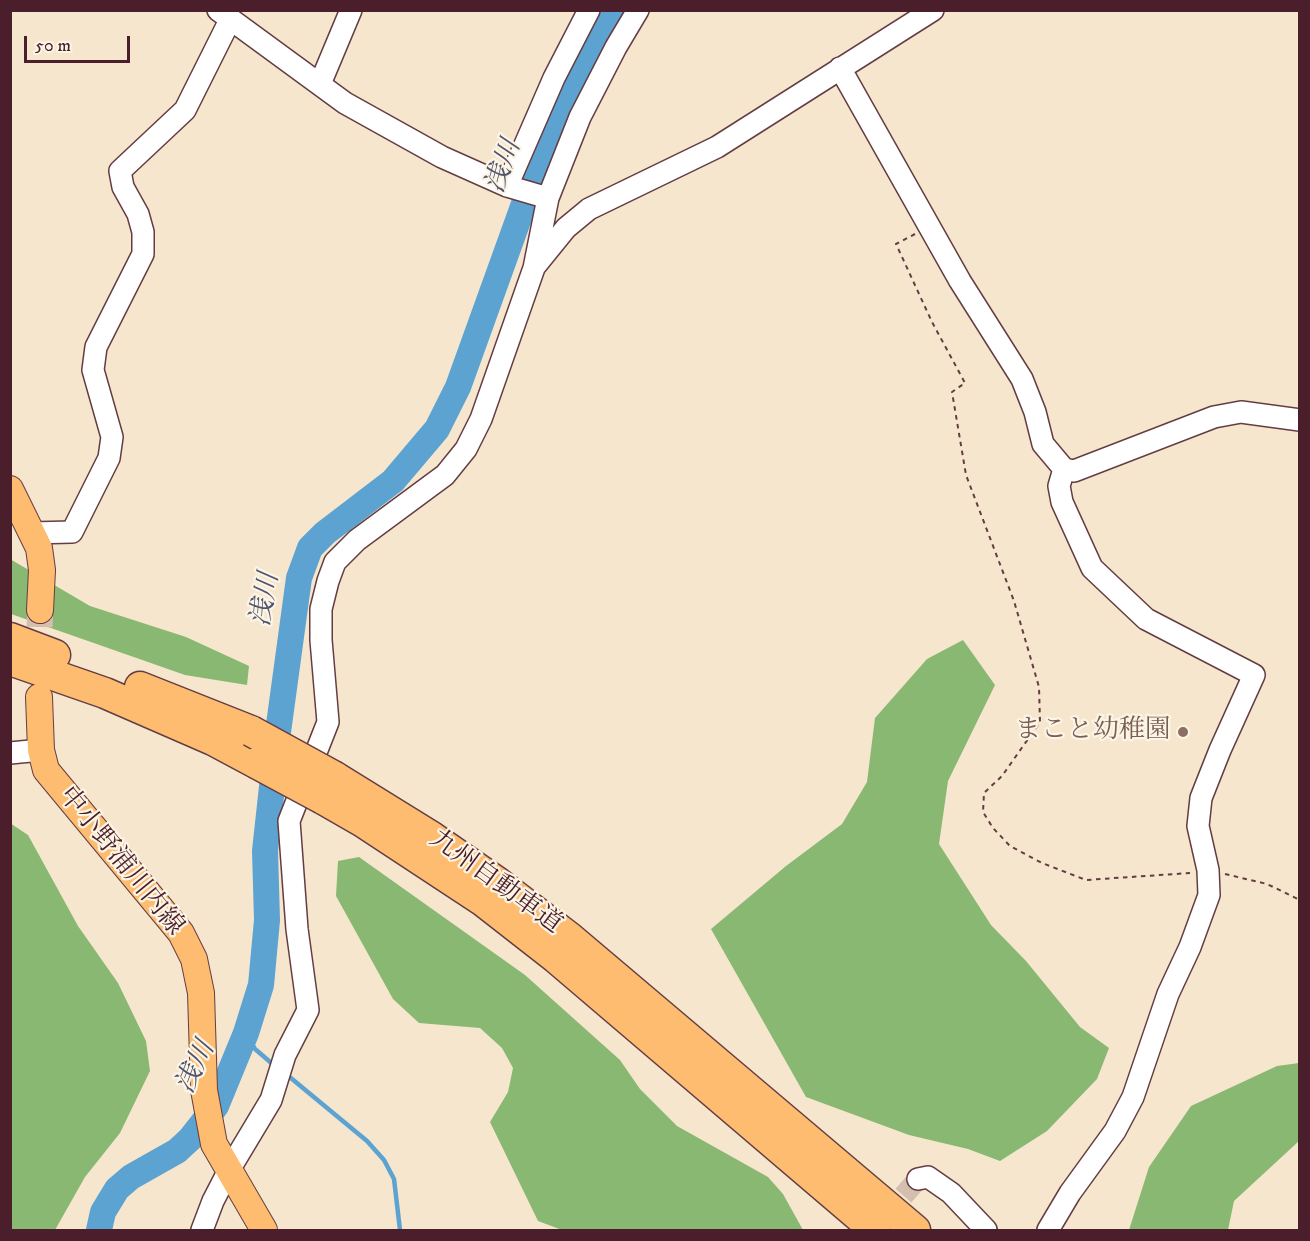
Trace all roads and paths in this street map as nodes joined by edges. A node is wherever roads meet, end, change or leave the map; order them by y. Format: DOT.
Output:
graph roads {
  1 [pos="351,10"];
  2 [pos="589,10"];
  3 [pos="638,10"];
  4 [pos="923,13"];
  5 [pos="224,15"];
  6 [pos="840,68"];
  7 [pos="320,84"];
  8 [pos="510,187"];
  9 [pos="544,197"];
  10 [pos="930,225"];
  11 [pos="534,268"];
  12 [pos="1299,420"];
  13 [pos="1064,468"];
  14 [pos="10,489"];
  15 [pos="31,533"];
  16 [pos="40,610"];
  17 [pos="10,638"];
  18 [pos="10,660"];
  19 [pos="39,697"];
  20 [pos="41,750"];
  21 [pos="10,753"];
  22 [pos="329,788"];
  23 [pos="1208,870"];
  24 [pos="1299,900"];
  25 [pos="229,1170"];
  26 [pos="918,1179"];
  27 [pos="202,1230"];
  28 [pos="262,1230"];
  29 [pos="876,1230"];
  30 [pos="915,1230"];
  31 [pos="986,1230"];
  32 [pos="1048,1230"];
  1 -- 7 [label="street"];
  2 -- 8 [label="street"];
  3 -- 9 [label="street"];
  4 -- 6 [label="street"];
  5 -- 7 [label="street"];
  5 -- 15 [label="street"];
  6 -- 10 [label="street"];
  6 -- 11 [label="street"];
  7 -- 8 [label="street"];
  8 -- 9 [label="street"];
  9 -- 11 [label="street"];
  10 -- 13 [label="street"];
  10 -- 23 [label="path"];
  11 -- 25 [label="street"];
  12 -- 13 [label="street"];
  13 -- 23 [label="street"];
  14 -- 15 [label="main road"];
  15 -- 16 [label="main road"];
  17 -- 22 [label="highway, 九州自動車道, bridge"];
  18 -- 22 [label="highway, 九州自動車道, bridge"];
  19 -- 20 [label="main road, 中小野浦川内線"];
  20 -- 21 [label="street"];
  20 -- 25 [label="main road, 中小野浦川内線"];
  22 -- 29 [label="highway, 九州自動車道"];
  22 -- 30 [label="highway, 九州自動車道"];
  23 -- 24 [label="path"];
  23 -- 32 [label="street"];
  25 -- 27 [label="street"];
  25 -- 28 [label="main road, 中小野浦川内線"];
  26 -- 31 [label="street"];
}
